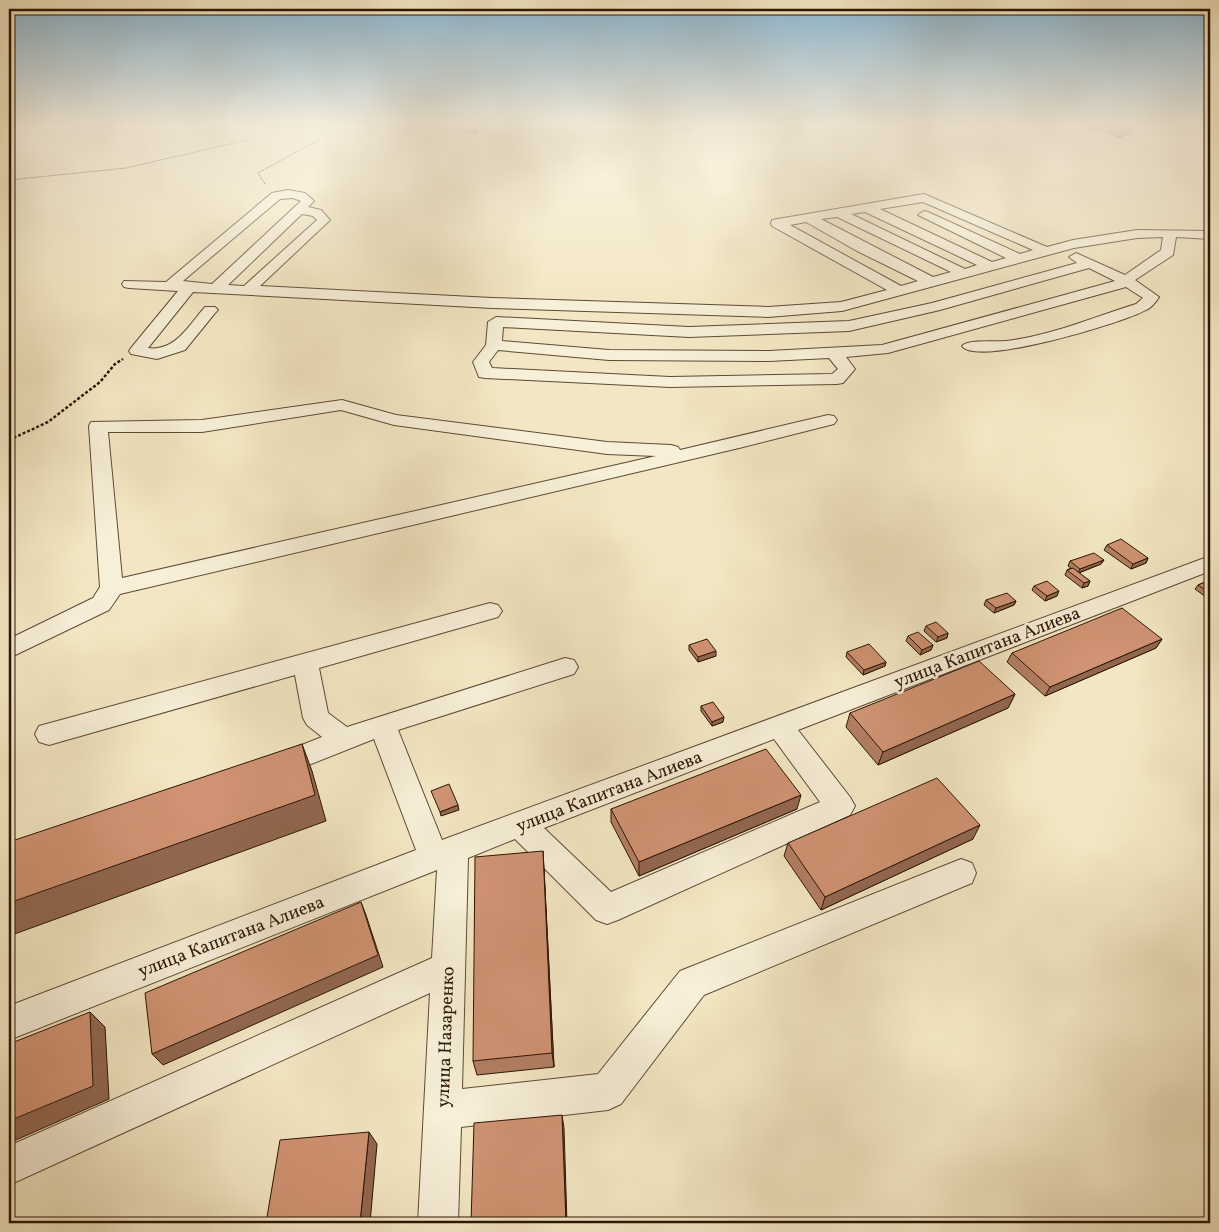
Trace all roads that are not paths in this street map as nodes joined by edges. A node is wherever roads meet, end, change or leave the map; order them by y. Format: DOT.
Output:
graph roads {
  1 [pos="897,203"];
  2 [pos="298,209"];
  3 [pos="869,209"];
  4 [pos="839,213"];
  5 [pos="809,218"];
  6 [pos="1170,233"];
  7 [pos="1210,235"];
  8 [pos="1053,250"];
  9 [pos="1020,259"];
  10 [pos="1089,264"];
  11 [pos="992,267"];
  12 [pos="965,274"];
  13 [pos="1126,281"];
  14 [pos="934,283"];
  15 [pos="129,284"];
  16 [pos="217,287"];
  17 [pos="188,288"];
  18 [pos="249,289"];
  19 [pos="900,291"];
  20 [pos="210,310"];
  21 [pos="494,345"];
  22 [pos="970,346"];
  23 [pos="834,353"];
  24 [pos="828,420"];
  25 [pos="702,452"];
  26 [pos="1210,563"];
  27 [pos="112,588"];
  28 [pos="490,611"];
  29 [pos="9,649"];
  30 [pos="306,664"];
  31 [pos="565,667"];
  32 [pos="382,725"];
  33 [pos="779,726"];
  34 [pos="49,734"];
  35 [pos="344,740"];
  36 [pos="254,774"];
  37 [pos="520,825"];
  38 [pos="443,854"];
  39 [pos="961,873"];
  40 [pos="448,968"];
  41 [pos="9,1023"];
  42 [pos="442,1110"];
  43 [pos="9,1166"];
  44 [pos="438,1223"];
  1 -- 3 [label="street"];
  1 -- 8 [label="street"];
  1 -- 9 [label="street"];
  2 -- 16 [label="street"];
  2 -- 17 [label="street"];
  2 -- 18 [label="street"];
  3 -- 4 [label="street"];
  3 -- 11 [label="street"];
  4 -- 5 [label="street"];
  4 -- 12 [label="street"];
  5 -- 14 [label="street"];
  5 -- 19 [label="street"];
  6 -- 7 [label="street"];
  6 -- 8 [label="street"];
  6 -- 13 [label="street"];
  8 -- 9 [label="street"];
  8 -- 10 [label="street"];
  9 -- 11 [label="street"];
  10 -- 13 [label="street"];
  10 -- 21 [label="street"];
  11 -- 12 [label="street"];
  12 -- 14 [label="street"];
  13 -- 22 [label="street"];
  13 -- 23 [label="street"];
  14 -- 19 [label="street"];
  15 -- 17 [label="street"];
  16 -- 17 [label="street"];
  16 -- 18 [label="street"];
  17 -- 20 [label="street"];
  18 -- 19 [label="street"];
  21 -- 23 [label="street"];
  21 -- 23 [label="street"];
  24 -- 25 [label="street"];
  25 -- 27 [label="street"];
  25 -- 27 [label="street"];
  26 -- 33 [label="street, улица Капитана Алиева"];
  27 -- 29 [label="street"];
  28 -- 30 [label="street"];
  30 -- 34 [label="street"];
  30 -- 35 [label="street"];
  31 -- 32 [label="street"];
  32 -- 35 [label="street"];
  32 -- 38 [label="street"];
  33 -- 37 [label="street, улица Капитана Алиева"];
  33 -- 37 [label="street"];
  35 -- 36 [label="street"];
  37 -- 38 [label="street, улица Капитана Алиева"];
  38 -- 40 [label="street, улица Назаренко"];
  38 -- 41 [label="street, улица Капитана Алиева"];
  39 -- 42 [label="street"];
  40 -- 42 [label="street, улица Назаренко"];
  40 -- 43 [label="street"];
  42 -- 44 [label="street, улица Назаренко"];
}
